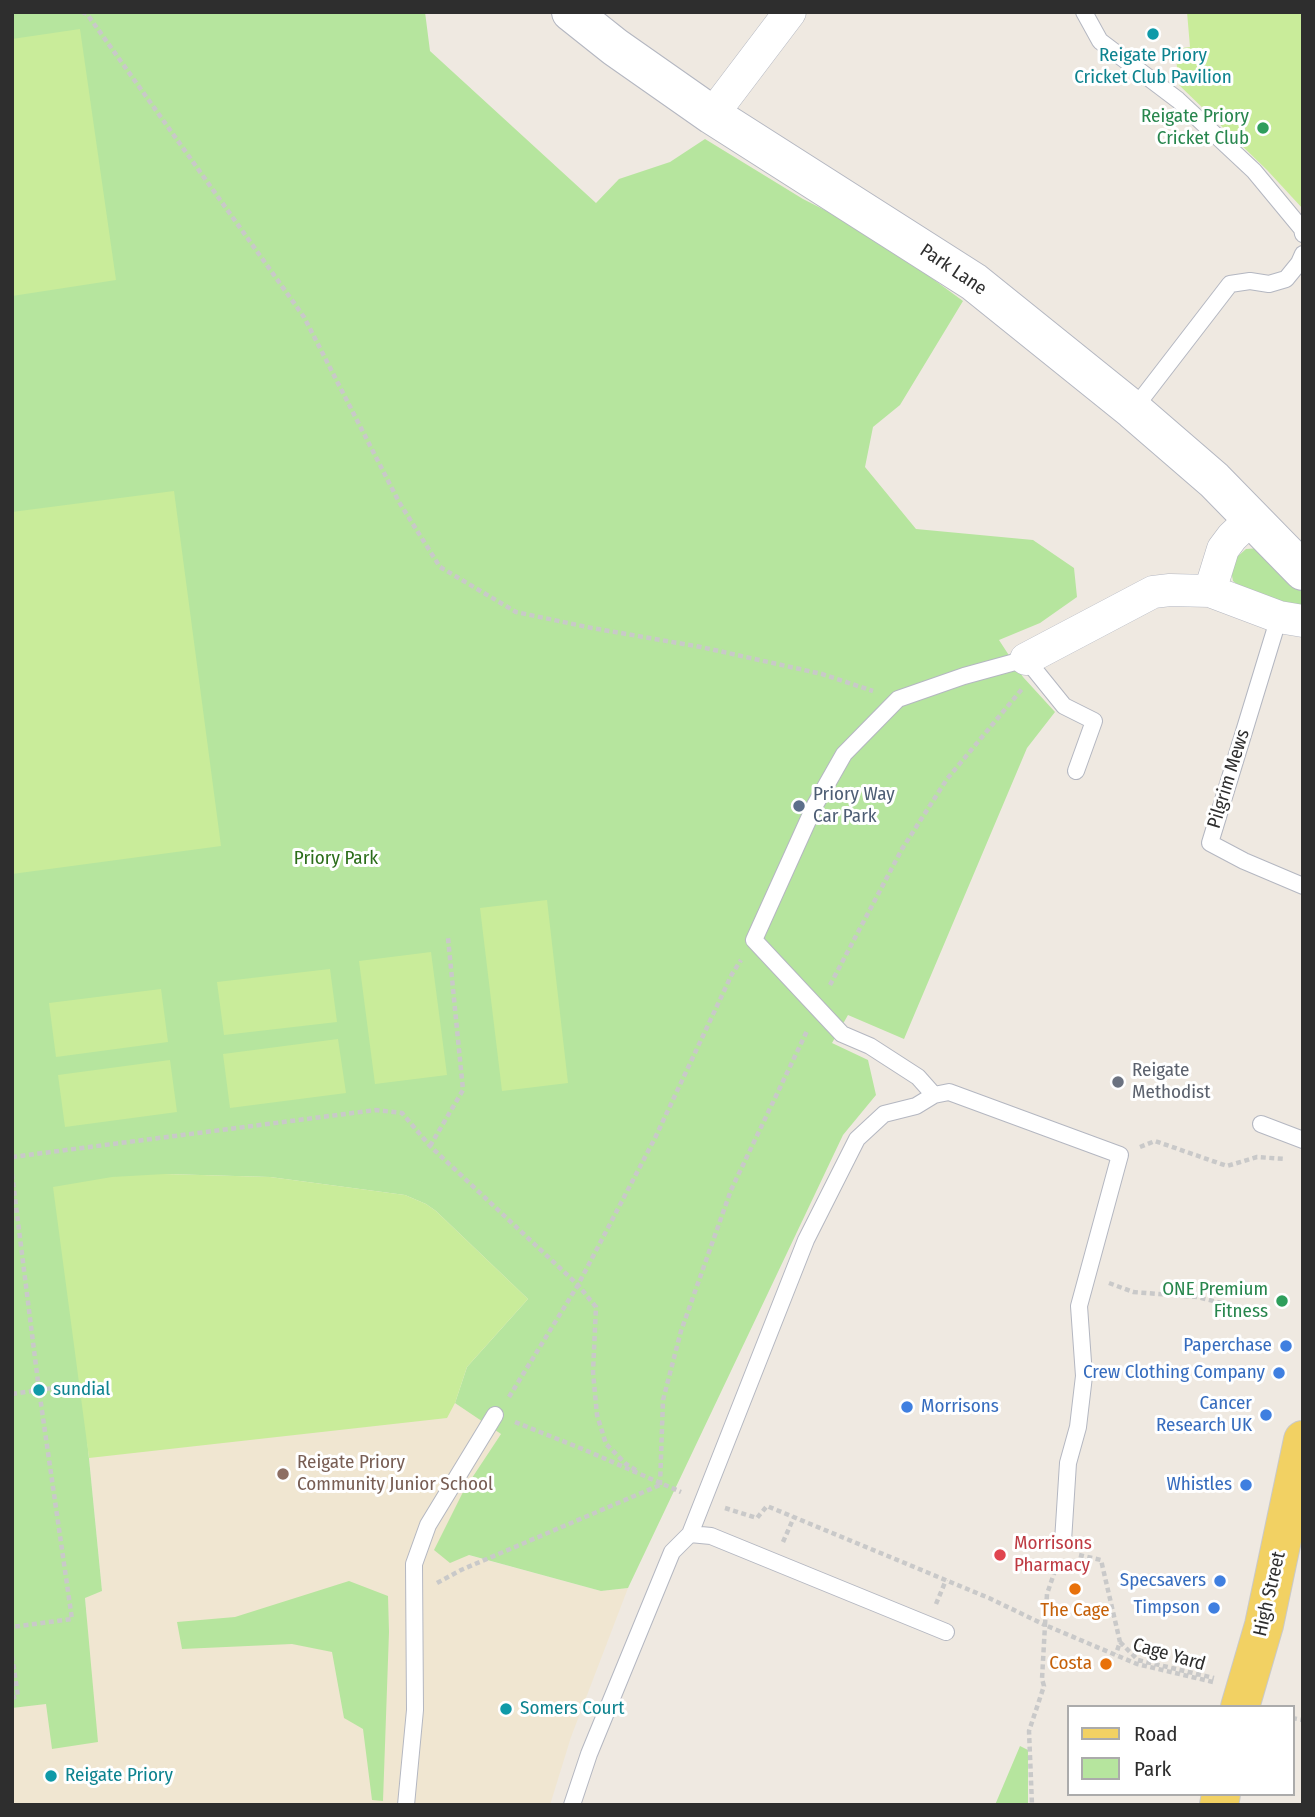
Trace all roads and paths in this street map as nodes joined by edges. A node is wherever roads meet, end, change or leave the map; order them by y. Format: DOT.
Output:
graph roads {
  1 [pos="82,12"];
  2 [pos="571,12"];
  3 [pos="790,12"];
  4 [pos="1084,12"];
  5 [pos="712,115"];
  6 [pos="1303,234"];
  7 [pos="1303,254"];
  8 [pos="1133,411"];
  9 [pos="1252,518"];
  10 [pos="1303,571"];
  11 [pos="1210,591"];
  12 [pos="1291,619"];
  13 [pos="1031,666"];
  14 [pos="898,699"];
  15 [pos="1076,771"];
  16 [pos="1303,886"];
  17 [pos="448,938"];
  18 [pos="754,940"];
  19 [pos="818,1008"];
  20 [pos="934,1095"];
  21 [pos="1261,1124"];
  22 [pos="430,1146"];
  23 [pos="1298,1146"];
  24 [pos="1120,1155"];
  25 [pos="12,1157"];
  26 [pos="12,1174"];
  27 [pos="1089,1274"];
  28 [pos="578,1285"];
  29 [pos="1246,1309"];
  30 [pos="60,1387"];
  31 [pos="39,1390"];
  32 [pos="12,1394"];
  33 [pos="495,1415"];
  34 [pos="1303,1440"];
  35 [pos="660,1485"];
  36 [pos="701,1499"];
  37 [pos="690,1534"];
  38 [pos="1063,1541"];
  39 [pos="413,1596"];
  40 [pos="1045,1625"];
  41 [pos="12,1627"];
  42 [pos="946,1632"];
  43 [pos="1120,1642"];
  44 [pos="1116,1654"];
  45 [pos="12,1656"];
  46 [pos="1223,1689"];
  47 [pos="12,1698"];
  48 [pos="406,1805"];
  49 [pos="572,1805"];
  50 [pos="1032,1805"];
  1 -- 14 [label="path"];
  2 -- 5 [label="street, Park Lane"];
  3 -- 5 [label="street"];
  4 -- 6 [label="lane"];
  5 -- 8 [label="street, Park Lane"];
  7 -- 8 [label="lane"];
  8 -- 9 [label="street, Park Lane"];
  9 -- 10 [label="street, Park Lane"];
  9 -- 11 [label="street"];
  11 -- 12 [label="street"];
  11 -- 13 [label="street"];
  12 -- 16 [label="lane, Pilgrim Mews"];
  13 -- 14 [label="lane"];
  13 -- 15 [label="lane"];
  13 -- 19 [label="path"];
  14 -- 18 [label="lane"];
  17 -- 22 [label="path"];
  18 -- 19 [label="lane"];
  18 -- 28 [label="path"];
  19 -- 20 [label="lane"];
  19 -- 35 [label="path"];
  20 -- 24 [label="lane"];
  20 -- 36 [label="lane"];
  21 -- 23 [label="lane"];
  22 -- 25 [label="path"];
  22 -- 28 [label="path"];
  23 -- 24 [label="path"];
  24 -- 27 [label="lane"];
  26 -- 31 [label="path"];
  27 -- 29 [label="path"];
  27 -- 38 [label="lane"];
  28 -- 33 [label="path"];
  28 -- 35 [label="path"];
  30 -- 31 [label="path"];
  31 -- 32 [label="path"];
  31 -- 41 [label="path"];
  33 -- 35 [label="path"];
  33 -- 39 [label="lane"];
  34 -- 46 [label="main road, High Street"];
  35 -- 36 [label="path"];
  35 -- 39 [label="path"];
  36 -- 37 [label="lane"];
  36 -- 40 [label="path, Cage Yard"];
  37 -- 42 [label="lane"];
  37 -- 49 [label="lane"];
  38 -- 40 [label="path"];
  38 -- 43 [label="path, Cage Yard"];
  39 -- 48 [label="lane"];
  40 -- 44 [label="path, Cage Yard"];
  40 -- 50 [label="path"];
  43 -- 44 [label="path, Cage Yard"];
  43 -- 46 [label="path"];
  44 -- 46 [label="path, Cage Yard"];
  45 -- 47 [label="path"];
}
